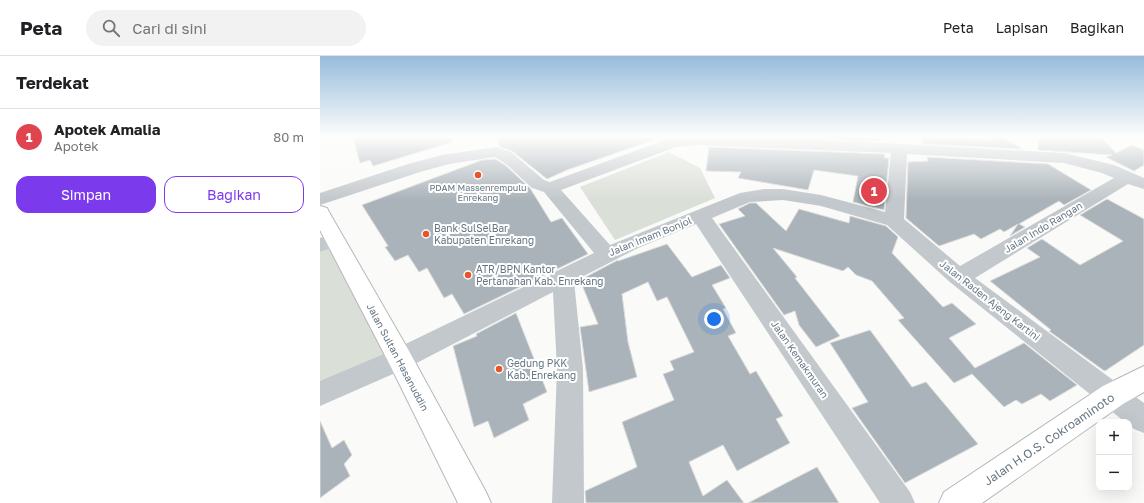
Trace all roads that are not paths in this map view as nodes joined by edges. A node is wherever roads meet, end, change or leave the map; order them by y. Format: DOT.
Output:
graph roads {
  1 [pos="456,158"];
  2 [pos="509,158"];
  3 [pos="629,158"];
  4 [pos="898,158"];
  5 [pos="1062,158"];
  6 [pos="1136,180"];
  7 [pos="550,188"];
  8 [pos="320,199"];
  9 [pos="320,212"];
  10 [pos="700,216"];
  11 [pos="894,221"];
  12 [pos="327,243"];
  13 [pos="606,254"];
  14 [pos="564,277"];
  15 [pos="959,277"];
  16 [pos="400,358"];
  17 [pos="1144,378"];
  18 [pos="320,394"];
  19 [pos="1113,396"];
  20 [pos="1144,420"];
  21 [pos="475,503"];
  22 [pos="568,503"];
  23 [pos="899,503"];
  24 [pos="955,503"];
  1 -- 8 [label="street"];
  2 -- 7 [label="street"];
  3 -- 7 [label="street"];
  4 -- 11 [label="street"];
  5 -- 6 [label="street"];
  6 -- 15 [label="street, Jalan Indo Rangan"];
  7 -- 13 [label="street"];
  9 -- 12 [label="highway, Jalan Sultan Hasanuddin"];
  10 -- 11 [label="street, Jalan Imam Bonjol"];
  10 -- 13 [label="street, Jalan Imam Bonjol"];
  10 -- 23 [label="street, Jalan Kemakmuran"];
  11 -- 15 [label="street, Jalan Raden Ajeng Kartini"];
  12 -- 16 [label="highway, Jalan Sultan Hasanuddin"];
  13 -- 14 [label="street, Jalan Imam Bonjol"];
  14 -- 16 [label="street, Jalan Imam Bonjol"];
  14 -- 22 [label="street"];
  15 -- 19 [label="street, Jalan Raden Ajeng Kartini"];
  16 -- 18 [label="street, Jalan Imam Bonjol"];
  16 -- 21 [label="highway, Jalan Sultan Hasanuddin"];
  17 -- 19 [label="highway, Jalan H.O.S. Cokroaminoto"];
  19 -- 20 [label="street, Jalan Raden Ajeng Kartini"];
  19 -- 24 [label="highway, Jalan H.O.S. Cokroaminoto"];
}
